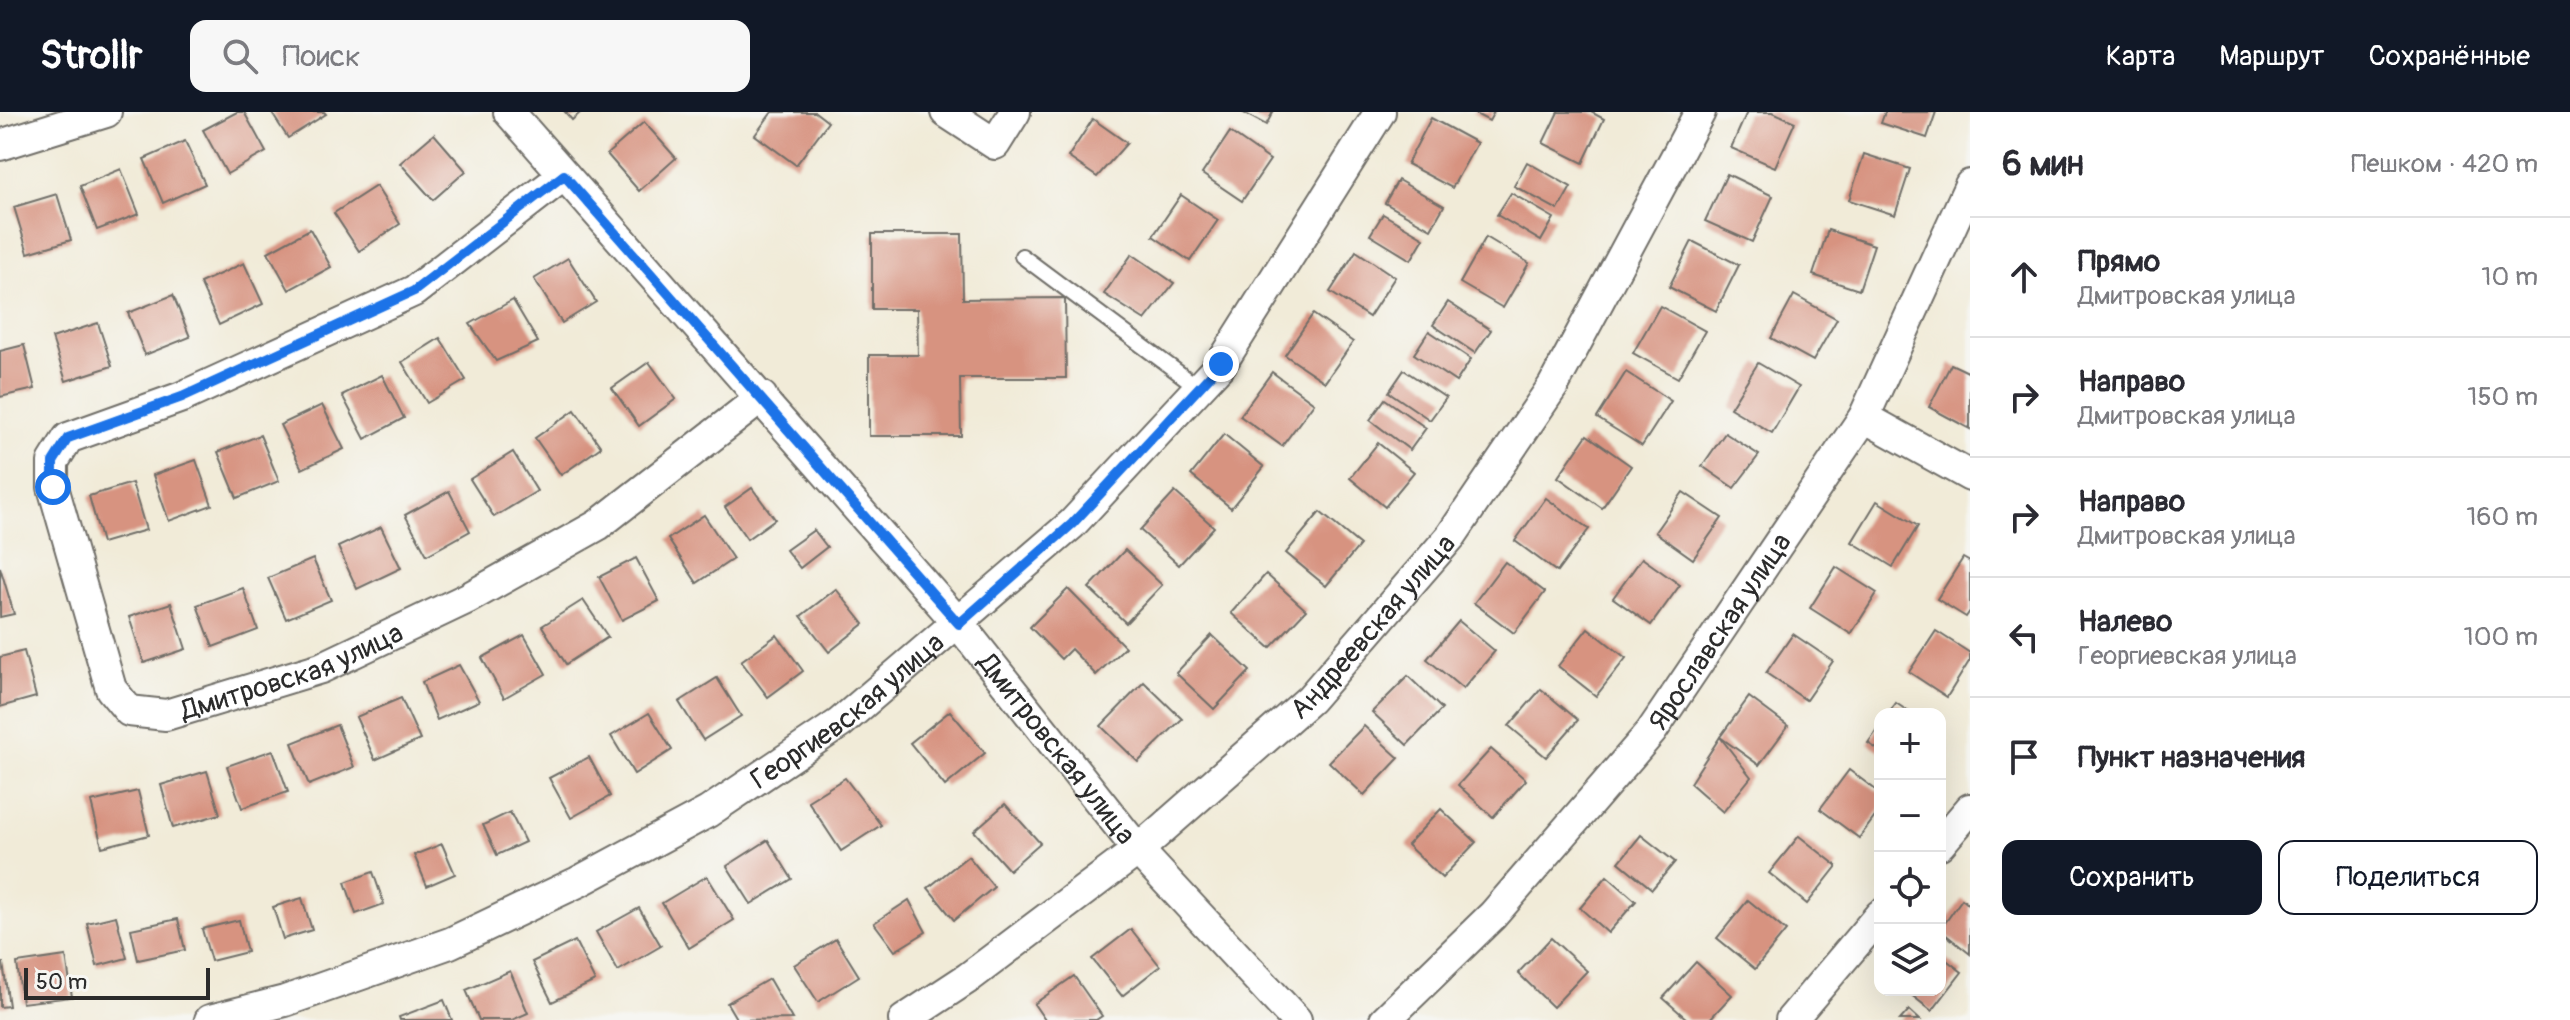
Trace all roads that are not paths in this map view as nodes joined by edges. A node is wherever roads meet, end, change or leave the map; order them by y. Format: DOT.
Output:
graph roads {
  1 [pos="106,112"];
  2 [pos="509,112"];
  3 [pos="946,112"];
  4 [pos="1015,112"];
  5 [pos="1380,112"];
  6 [pos="1700,112"];
  7 [pos="0,145"];
  8 [pos="564,175"];
  9 [pos="1970,185"];
  10 [pos="1022,256"];
  11 [pos="1199,388"];
  12 [pos="762,397"];
  13 [pos="1864,417"];
  14 [pos="1970,476"];
  15 [pos="959,624"];
  16 [pos="1970,809"];
  17 [pos="1946,837"];
  18 [pos="1138,850"];
  19 [pos="1874,922"];
  20 [pos="210,1020"];
  21 [pos="904,1020"];
  22 [pos="1296,1020"];
  23 [pos="1385,1020"];
  24 [pos="1791,1020"];
  1 -- 7 [label="street"];
  2 -- 8 [label="street, Дмитровская улица"];
  3 -- 4 [label="street"];
  5 -- 11 [label="street, Георгиевская улица"];
  6 -- 18 [label="street, Андреевская улица"];
  8 -- 12 [label="street, Дмитровская улица"];
  8 -- 12 [label="street, Дмитровская улица"];
  9 -- 13 [label="street, Ярославская улица"];
  10 -- 11 [label="lane"];
  11 -- 15 [label="street, Георгиевская улица"];
  12 -- 15 [label="street, Дмитровская улица"];
  13 -- 14 [label="street"];
  13 -- 23 [label="street, Ярославская улица"];
  15 -- 18 [label="street, Дмитровская улица"];
  15 -- 20 [label="street, Георгиевская улица"];
  16 -- 17 [label="street"];
  18 -- 21 [label="street, Андреевская улица"];
  18 -- 22 [label="street, Дмитровская улица"];
  19 -- 24 [label="street"];
}
